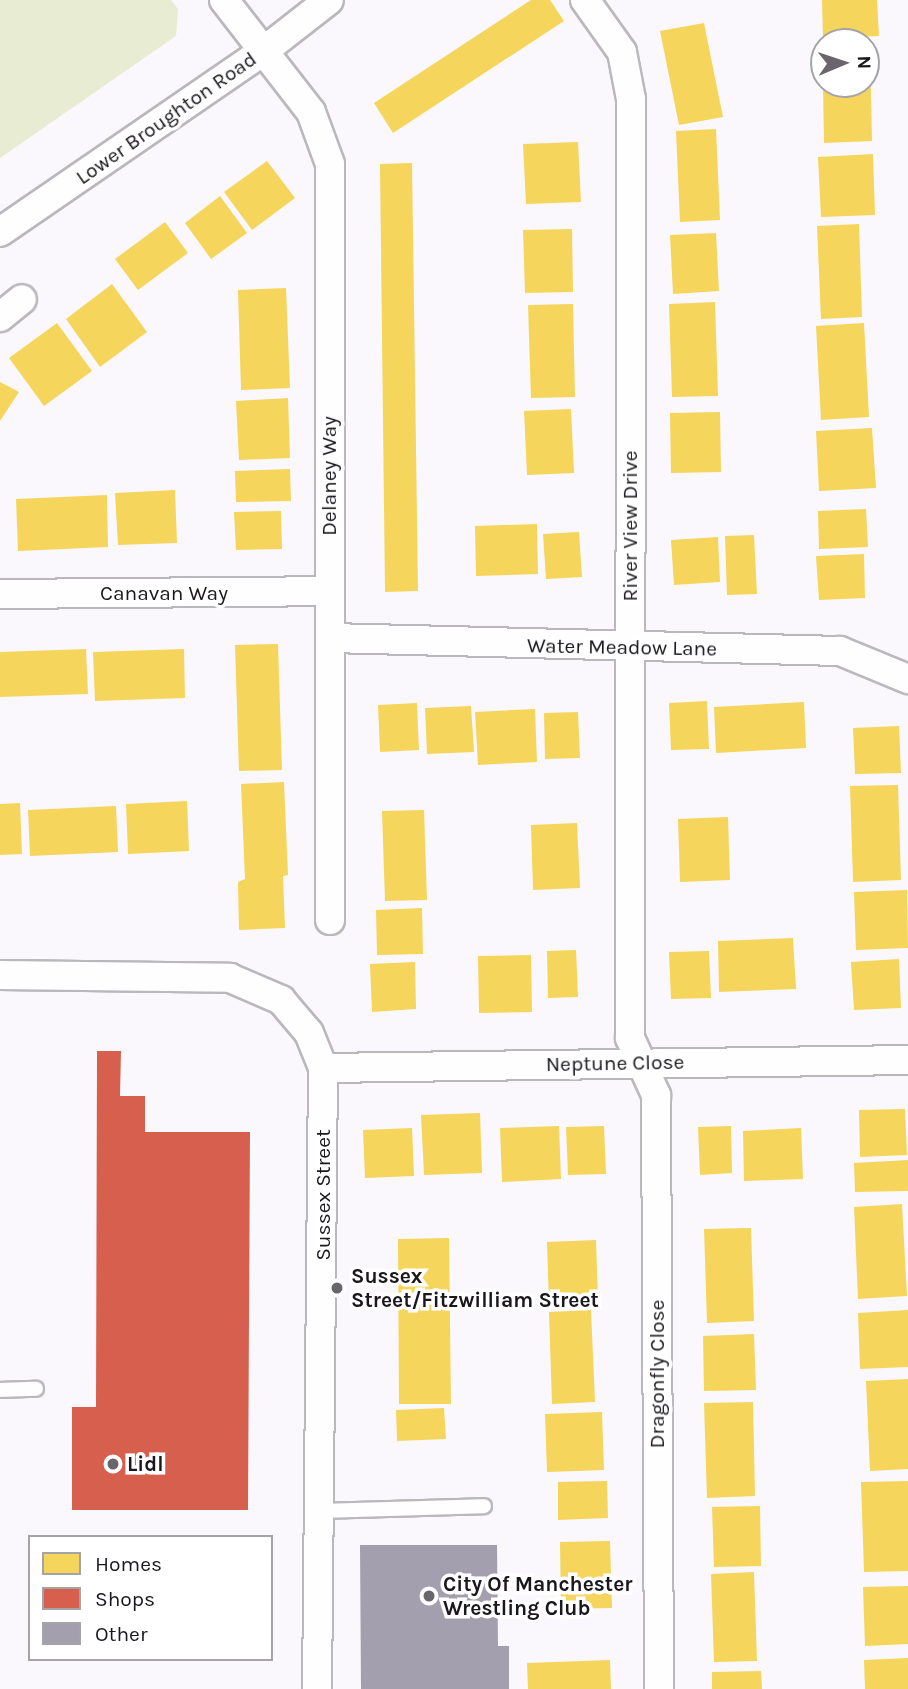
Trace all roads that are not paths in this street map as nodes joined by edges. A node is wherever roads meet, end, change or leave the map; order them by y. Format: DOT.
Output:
graph roads {
  1 [pos="224,0"];
  2 [pos="328,0"];
  3 [pos="585,0"];
  4 [pos="265,50"];
  5 [pos="0,232"];
  6 [pos="22,299"];
  7 [pos="0,317"];
  8 [pos="328,592"];
  9 [pos="0,594"];
  10 [pos="330,638"];
  11 [pos="629,648"];
  12 [pos="908,679"];
  13 [pos="330,920"];
  14 [pos="0,975"];
  15 [pos="908,1060"];
  16 [pos="640,1062"];
  17 [pos="323,1068"];
  18 [pos="0,1390"];
  19 [pos="36,1390"];
  20 [pos="484,1506"];
  21 [pos="319,1511"];
  22 [pos="317,1689"];
  23 [pos="659,1689"];
  1 -- 4 [label="street, Delaney Way"];
  2 -- 4 [label="street, Lower Broughton Road"];
  3 -- 11 [label="street, River View Drive"];
  4 -- 5 [label="street, Lower Broughton Road"];
  4 -- 8 [label="street, Delaney Way"];
  6 -- 7 [label="street"];
  8 -- 9 [label="street, Canavan Way"];
  8 -- 10 [label="street, Delaney Way"];
  10 -- 11 [label="street, Water Meadow Lane"];
  10 -- 13 [label="street, Delaney Way"];
  11 -- 12 [label="street, Water Meadow Lane"];
  11 -- 16 [label="street, River View Drive"];
  14 -- 17 [label="street, Sussex Street"];
  15 -- 16 [label="street, Neptune Close"];
  16 -- 17 [label="street, Neptune Close"];
  16 -- 23 [label="street, Dragonfly Close"];
  17 -- 21 [label="street, Sussex Street"];
  18 -- 19 [label="lane"];
  20 -- 21 [label="lane"];
  21 -- 22 [label="street, Sussex Street"];
}
